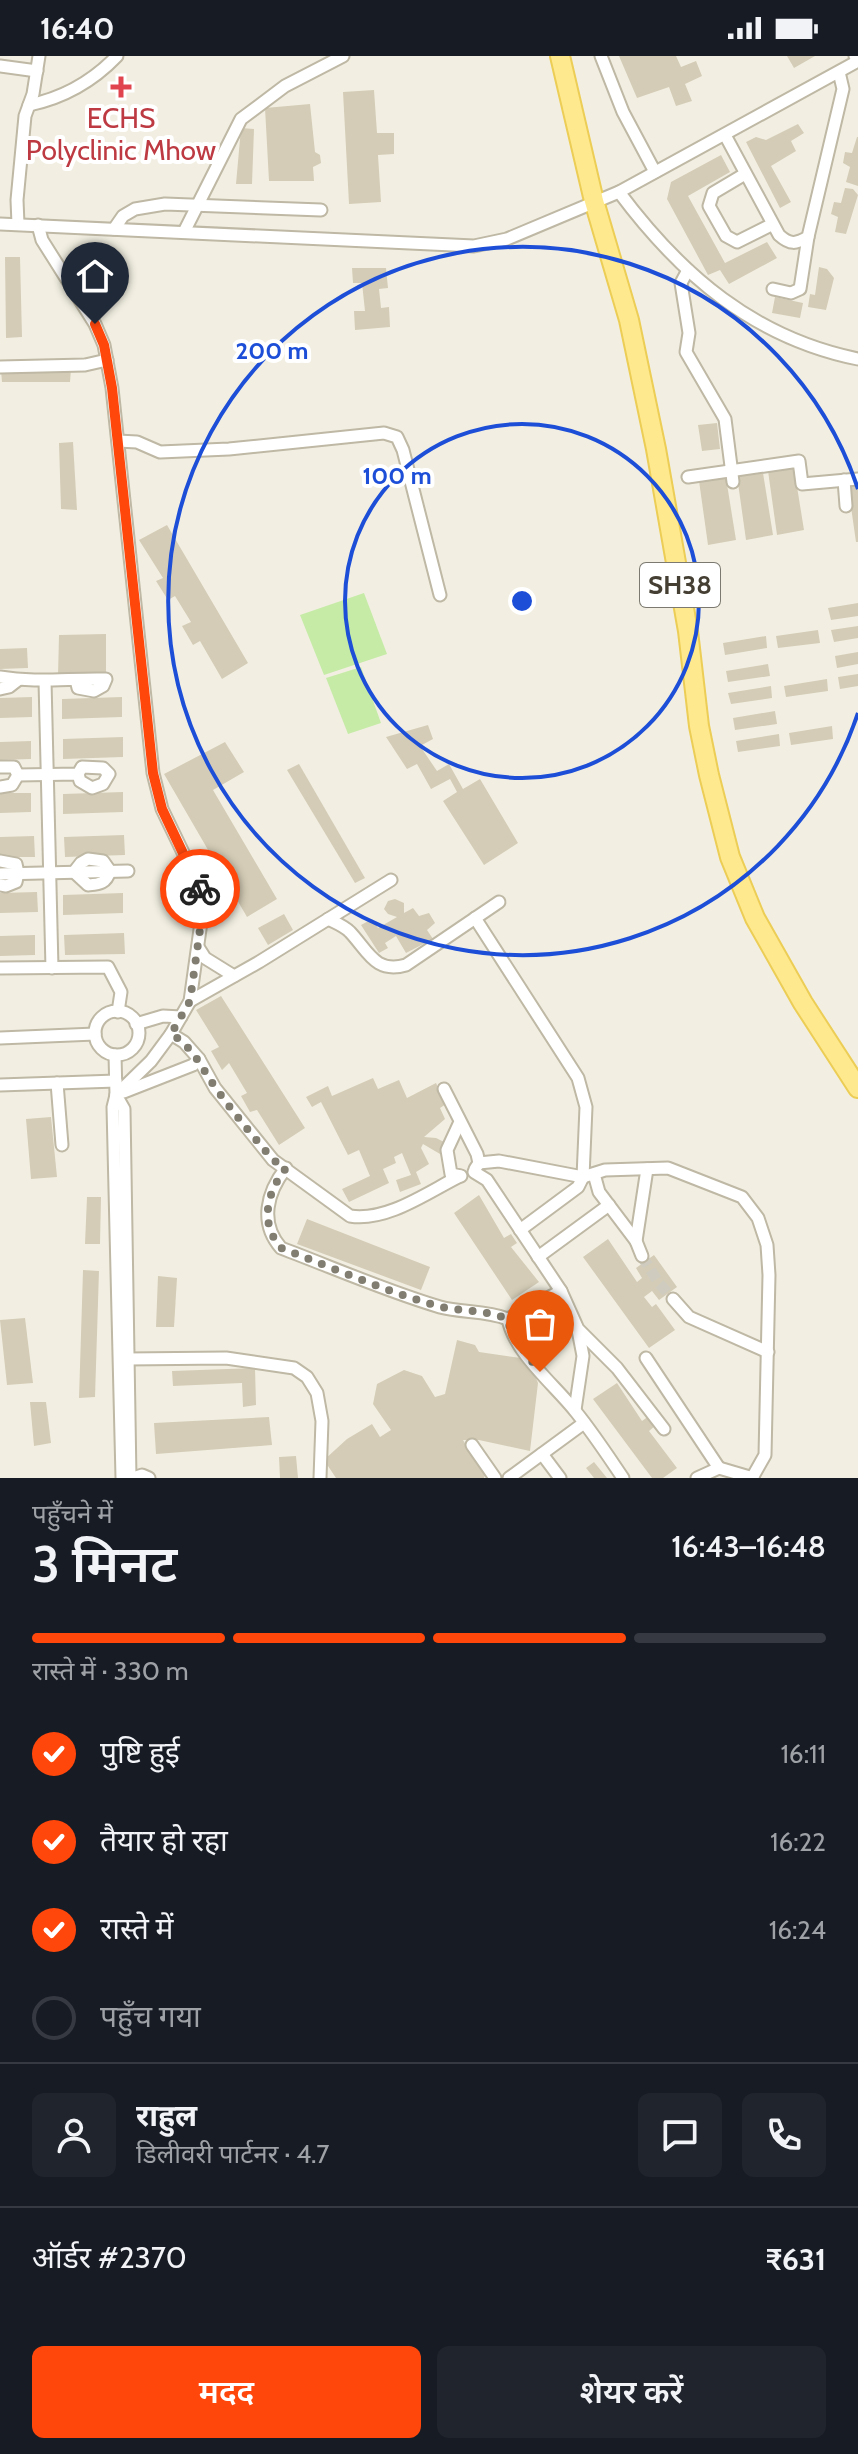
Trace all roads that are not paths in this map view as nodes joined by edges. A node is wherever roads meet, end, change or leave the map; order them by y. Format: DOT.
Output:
graph roads {
  1 [pos="39,56"];
  2 [pos="117,56"];
  3 [pos="343,56"];
  4 [pos="560,56"];
  5 [pos="601,56"];
  6 [pos="855,56"];
  7 [pos="0,66"];
  8 [pos="37,71"];
  9 [pos="839,72"];
  10 [pos="29,105"];
  11 [pos="725,135"];
  12 [pos="655,172"];
  13 [pos="745,174"];
  14 [pos="619,192"];
  15 [pos="594,201"];
  16 [pos="198,205"];
  17 [pos="321,210"];
  18 [pos="0,224"];
  19 [pos="18,224"];
  20 [pos="38,225"];
  21 [pos="771,225"];
  22 [pos="114,229"];
  23 [pos="184,232"];
  24 [pos="808,237"];
  25 [pos="688,270"];
  26 [pos="773,289"];
  27 [pos="858,359"];
  28 [pos="107,360"];
  29 [pos="0,367"];
  30 [pos="118,441"];
  31 [pos="732,476"];
  32 [pos="688,477"];
  33 [pos="858,479"];
  34 [pos="844,480"];
  35 [pos="846,506"];
  36 [pos="440,595"];
  37 [pos="0,677"];
  38 [pos="18,680"];
  39 [pos="76,680"];
  40 [pos="45,681"];
  41 [pos="0,689"];
  42 [pos="0,767"];
  43 [pos="47,774"];
  44 [pos="78,774"];
  45 [pos="18,775"];
  46 [pos="0,787"];
  47 [pos="0,861"];
  48 [pos="128,871"];
  49 [pos="18,873"];
  50 [pos="49,873"];
  51 [pos="0,874"];
  52 [pos="391,880"];
  53 [pos="0,885"];
  54 [pos="499,902"];
  55 [pos="475,918"];
  56 [pos="328,919"];
  57 [pos="198,947"];
  58 [pos="0,968"];
  59 [pos="52,968"];
  60 [pos="234,976"];
  61 [pos="190,1001"];
  62 [pos="118,1012"];
  63 [pos="181,1017"];
  64 [pos="136,1024"];
  65 [pos="95,1034"];
  66 [pos="171,1034"];
  67 [pos="0,1038"];
  68 [pos="115,1055"];
  69 [pos="199,1059"];
  70 [pos="116,1081"];
  71 [pos="57,1083"];
  72 [pos="0,1085"];
  73 [pos="858,1088"];
  74 [pos="444,1089"];
  75 [pos="116,1095"];
  76 [pos="459,1124"];
  77 [pos="62,1145"];
  78 [pos="476,1167"];
  79 [pos="286,1168"];
  80 [pos="647,1169"];
  81 [pos="460,1176"];
  82 [pos="589,1176"];
  83 [pos="609,1205"];
  84 [pos="520,1230"];
  85 [pos="636,1241"];
  86 [pos="642,1256"];
  87 [pos="538,1257"];
  88 [pos="561,1291"];
  89 [pos="673,1299"];
  90 [pos="508,1319"];
  91 [pos="578,1329"];
  92 [pos="768,1352"];
  93 [pos="646,1358"];
  94 [pos="127,1359"];
  95 [pos="575,1410"];
  96 [pos="584,1423"];
  97 [pos="664,1429"];
  98 [pos="472,1445"];
  99 [pos="542,1454"];
  100 [pos="719,1468"];
  101 [pos="122,1478"];
  102 [pos="132,1478"];
  103 [pos="149,1478"];
  104 [pos="320,1478"];
  105 [pos="495,1478"];
  106 [pos="509,1478"];
  107 [pos="560,1478"];
  108 [pos="623,1478"];
  109 [pos="697,1478"];
  110 [pos="752,1478"];
  1 -- 8 [label="street"];
  2 -- 10 [label="street"];
  3 -- 16 [label="street"];
  4 -- 15 [label="main road, SH38"];
  5 -- 12 [label="street"];
  6 -- 9 [label="street"];
  7 -- 8 [label="street"];
  8 -- 10 [label="street"];
  9 -- 11 [label="street"];
  9 -- 24 [label="street"];
  10 -- 19 [label="street"];
  11 -- 12 [label="street"];
  11 -- 13 [label="street"];
  12 -- 14 [label="street"];
  13 -- 21 [label="street"];
  13 -- 21 [label="street"];
  14 -- 15 [label="street"];
  14 -- 25 [label="street"];
  15 -- 23 [label="street"];
  15 -- 73 [label="main road, SH38"];
  16 -- 17 [label="street"];
  16 -- 22 [label="street"];
  16 -- 23 [label="street"];
  18 -- 19 [label="street"];
  19 -- 20 [label="street"];
  20 -- 22 [label="street"];
  20 -- 28 [label="street"];
  21 -- 24 [label="street"];
  22 -- 23 [label="street"];
  24 -- 26 [label="street"];
  25 -- 27 [label="street"];
  25 -- 31 [label="street"];
  28 -- 29 [label="street"];
  28 -- 30 [label="street"];
  30 -- 36 [label="street"];
  30 -- 57 [label="street"];
  31 -- 32 [label="street"];
  31 -- 34 [label="street"];
  33 -- 34 [label="street"];
  34 -- 35 [label="street"];
  37 -- 38 [label="street"];
  38 -- 40 [label="street"];
  38 -- 41 [label="street"];
  39 -- 40 [label="street"];
  40 -- 43 [label="street"];
  42 -- 45 [label="street"];
  43 -- 44 [label="street"];
  43 -- 45 [label="street"];
  43 -- 50 [label="street"];
  45 -- 46 [label="street"];
  47 -- 49 [label="street"];
  48 -- 50 [label="street"];
  49 -- 50 [label="street"];
  49 -- 51 [label="street"];
  49 -- 53 [label="street"];
  50 -- 59 [label="street"];
  52 -- 56 [label="street"];
  54 -- 55 [label="street"];
  55 -- 56 [label="street"];
  55 -- 82 [label="street"];
  56 -- 60 [label="street"];
  57 -- 60 [label="street"];
  57 -- 61 [label="street"];
  58 -- 59 [label="street"];
  59 -- 62 [label="street"];
  60 -- 61 [label="street"];
  61 -- 63 [label="street"];
  62 -- 64 [label="street"];
  62 -- 65 [label="street"];
  63 -- 64 [label="street"];
  63 -- 66 [label="street"];
  64 -- 68 [label="street"];
  65 -- 67 [label="street"];
  65 -- 68 [label="street"];
  66 -- 69 [label="street"];
  66 -- 75 [label="street"];
  68 -- 70 [label="street"];
  69 -- 75 [label="street"];
  69 -- 79 [label="street"];
  70 -- 71 [label="street"];
  70 -- 75 [label="street"];
  71 -- 72 [label="street"];
  71 -- 77 [label="street"];
  74 -- 76 [label="street"];
  75 -- 94 [label="street"];
  75 -- 101 [label="street"];
  76 -- 78 [label="street"];
  76 -- 81 [label="street"];
  78 -- 81 [label="street"];
  78 -- 82 [label="street"];
  78 -- 84 [label="street"];
  79 -- 81 [label="street"];
  79 -- 90 [label="street"];
  80 -- 82 [label="street"];
  80 -- 85 [label="street"];
  80 -- 92 [label="street"];
  82 -- 83 [label="street"];
  82 -- 84 [label="street"];
  83 -- 85 [label="street"];
  83 -- 87 [label="street"];
  84 -- 87 [label="street"];
  85 -- 86 [label="street"];
  87 -- 88 [label="street"];
  88 -- 90 [label="street"];
  88 -- 91 [label="street"];
  89 -- 92 [label="street"];
  90 -- 95 [label="street"];
  91 -- 95 [label="street"];
  91 -- 97 [label="street"];
  92 -- 110 [label="street"];
  93 -- 100 [label="street"];
  94 -- 102 [label="street"];
  94 -- 104 [label="street"];
  95 -- 96 [label="street"];
  96 -- 99 [label="street"];
  96 -- 108 [label="street"];
  98 -- 105 [label="street"];
  99 -- 106 [label="street"];
  99 -- 107 [label="street"];
  100 -- 109 [label="street"];
  100 -- 110 [label="street"];
  102 -- 103 [label="street"];
}
